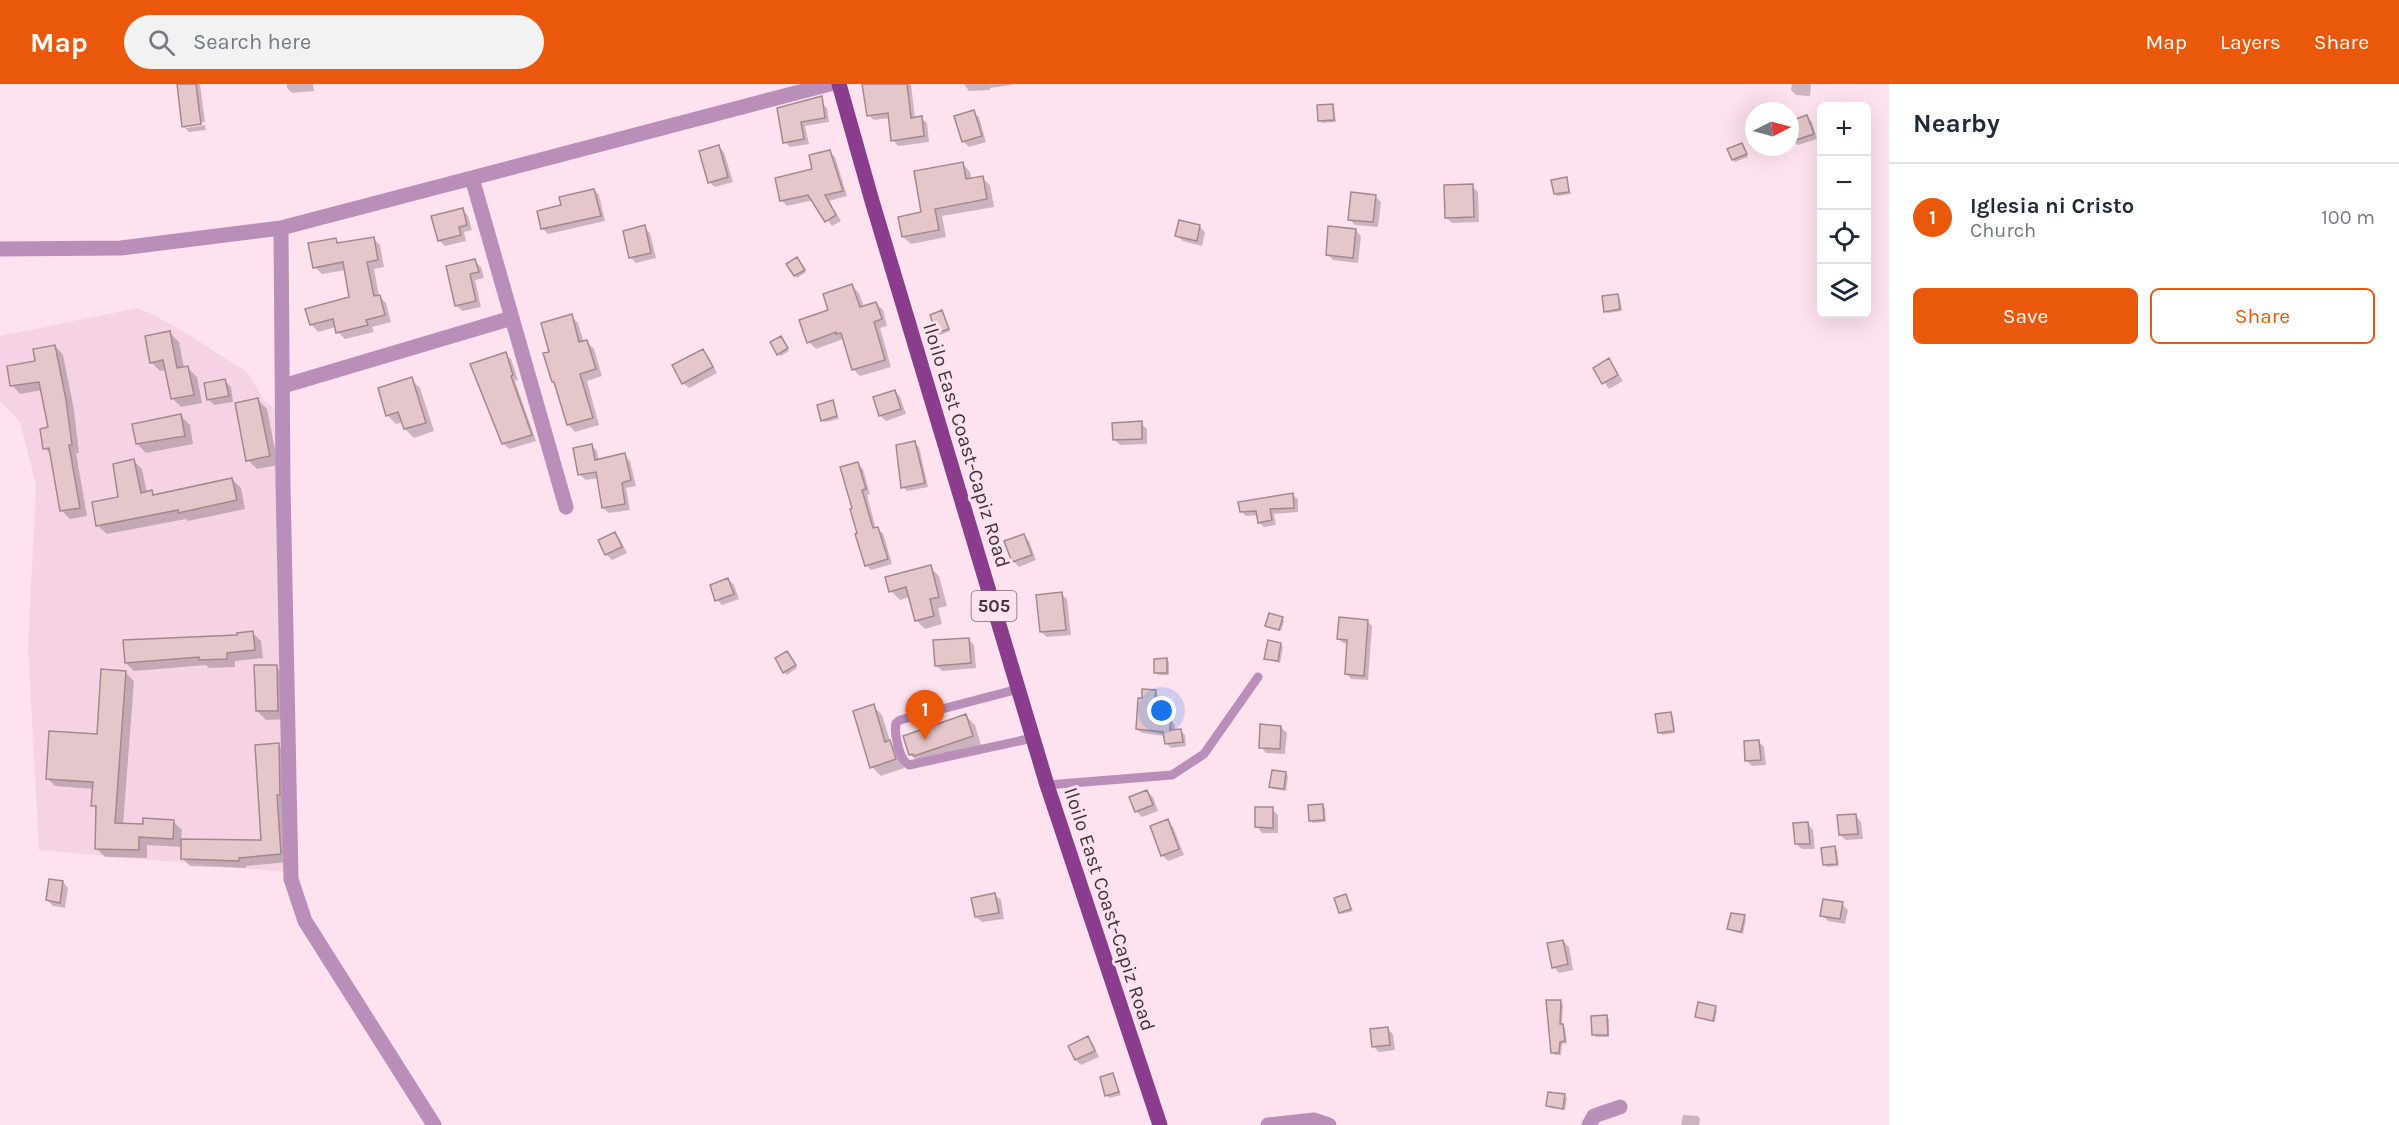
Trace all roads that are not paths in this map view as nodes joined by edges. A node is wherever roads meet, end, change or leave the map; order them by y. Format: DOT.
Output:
graph roads {
  1 [pos="830,84"];
  2 [pos="839,84"];
  3 [pos="472,178"];
  4 [pos="281,228"];
  5 [pos="0,249"];
  6 [pos="512,318"];
  7 [pos="283,386"];
  8 [pos="566,507"];
  9 [pos="1258,677"];
  10 [pos="1018,689"];
  11 [pos="1033,738"];
  12 [pos="1047,785"];
  13 [pos="1620,1107"];
  14 [pos="434,1125"];
  15 [pos="1160,1125"];
  16 [pos="1268,1125"];
  17 [pos="1329,1125"];
  18 [pos="1589,1125"];
  1 -- 3 [label="street"];
  2 -- 10 [label="main road, Iloilo East Coast-Capiz Road / 505"];
  3 -- 4 [label="street"];
  3 -- 6 [label="street"];
  4 -- 5 [label="street"];
  4 -- 7 [label="street"];
  6 -- 7 [label="street"];
  6 -- 8 [label="street"];
  7 -- 14 [label="street"];
  9 -- 12 [label="lane"];
  10 -- 11 [label="main road, Iloilo East Coast-Capiz Road / 505"];
  10 -- 11 [label="lane"];
  11 -- 12 [label="main road, Iloilo East Coast-Capiz Road / 505"];
  12 -- 15 [label="main road, Iloilo East Coast-Capiz Road / 505"];
  13 -- 18 [label="street"];
  16 -- 17 [label="street"];
}
